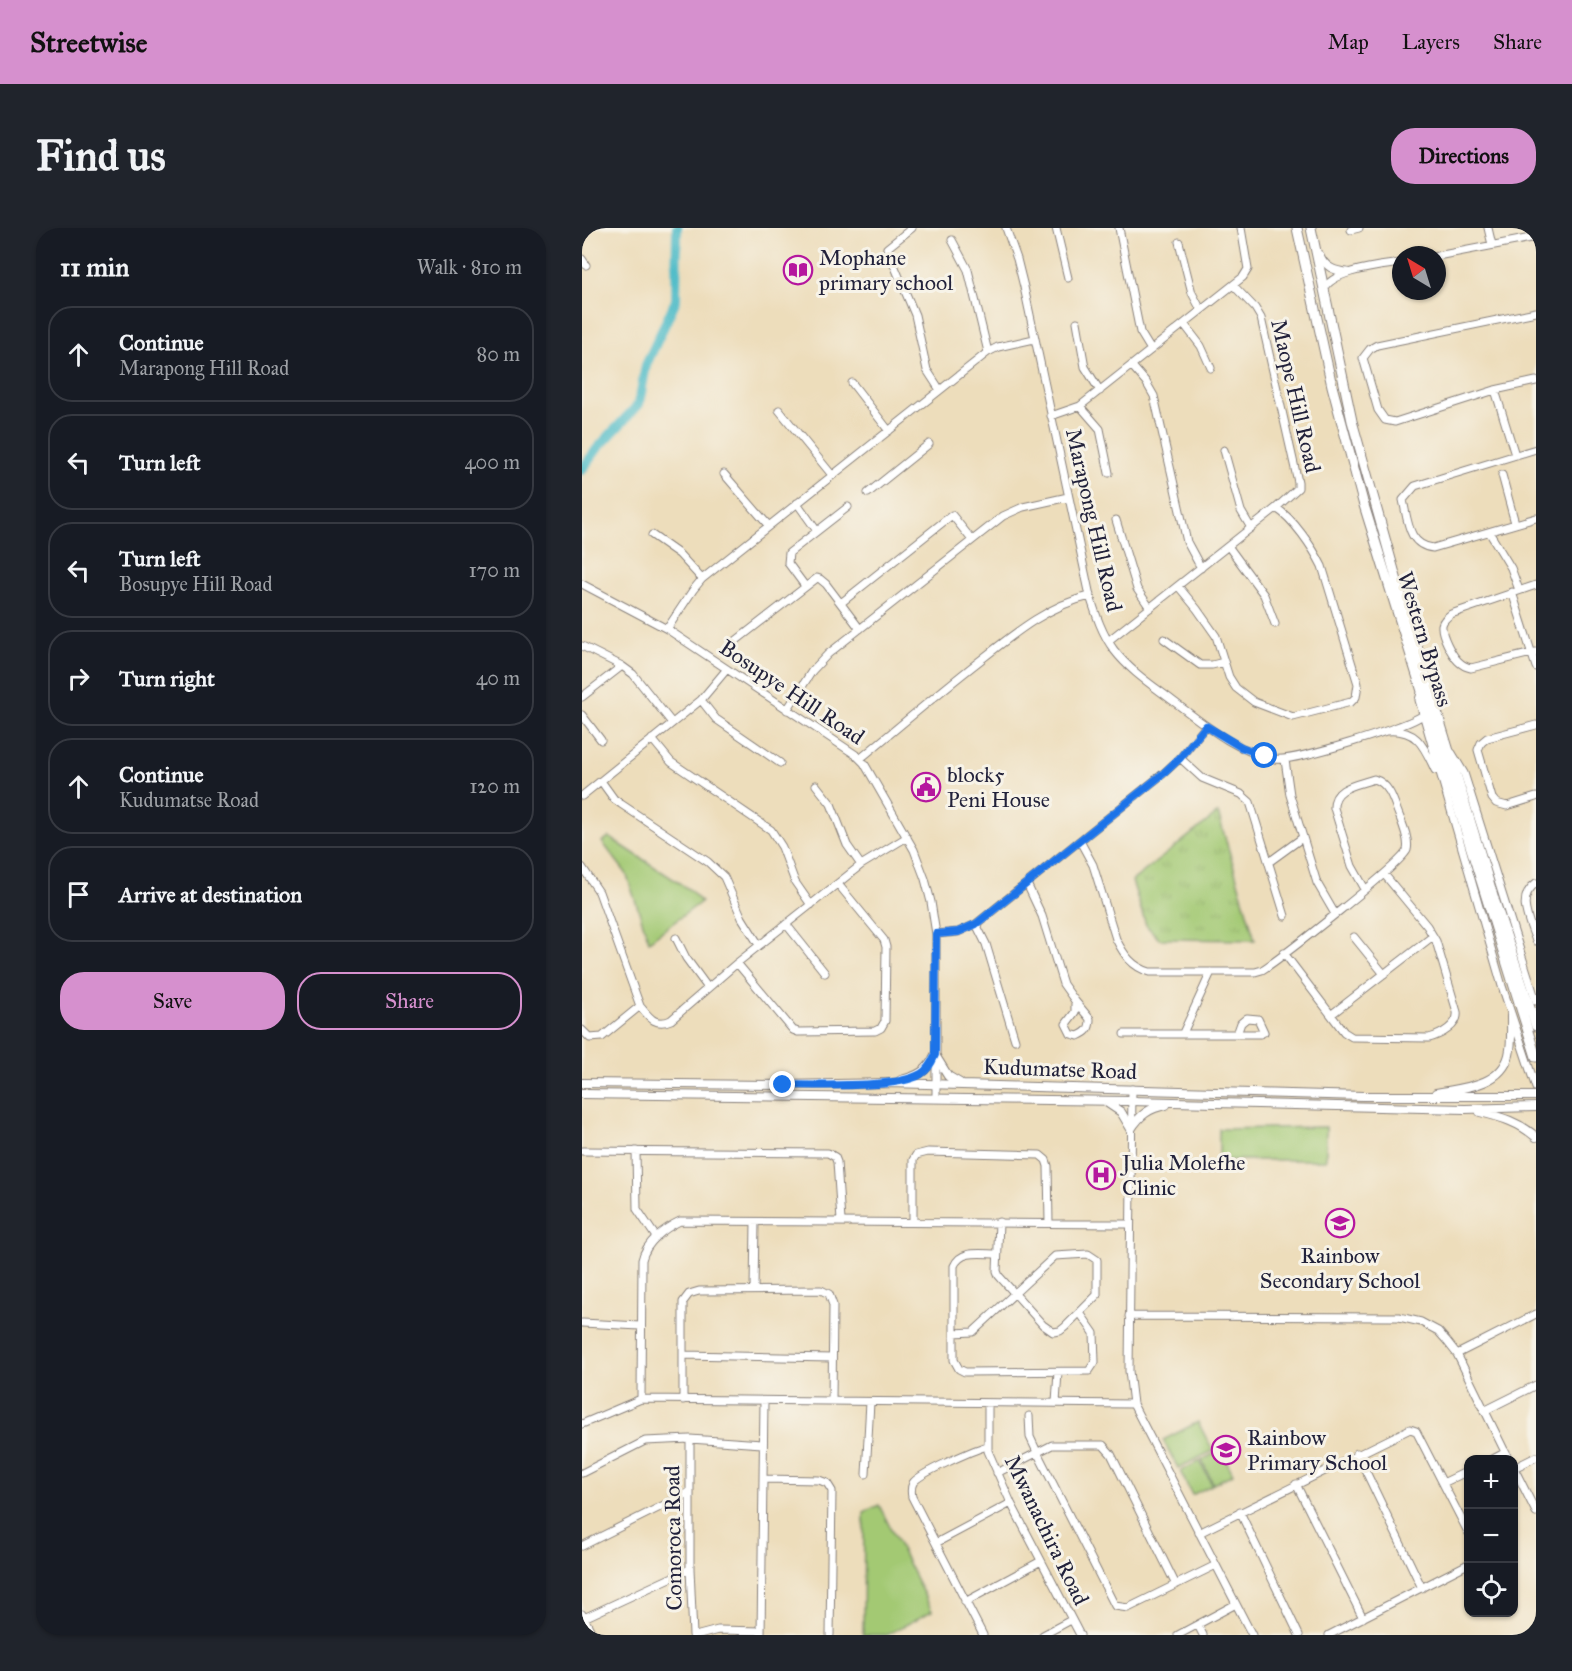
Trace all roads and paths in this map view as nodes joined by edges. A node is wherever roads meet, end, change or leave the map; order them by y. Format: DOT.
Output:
graph roads {
  1 [pos="912,228"];
  2 [pos="1015,228"];
  3 [pos="1056,228"];
  4 [pos="1119,228"];
  5 [pos="1241,228"];
  6 [pos="1297,228"];
  7 [pos="1359,228"];
  8 [pos="1488,228"];
  9 [pos="1006,230"];
  10 [pos="1351,230"];
  11 [pos="1312,232"];
  12 [pos="1536,237"];
  13 [pos="952,240"];
  14 [pos="1179,242"];
  15 [pos="1492,245"];
  16 [pos="1446,254"];
  17 [pos="1392,265"];
  18 [pos="1349,273"];
  19 [pos="1068,278"];
  20 [pos="1233,285"];
  21 [pos="1323,292"];
  22 [pos="1201,310"];
  23 [pos="1536,312"];
  24 [pos="1077,322"];
  25 [pos="1184,324"];
  26 [pos="1034,339"];
  27 [pos="1151,350"];
  28 [pos="988,352"];
  29 [pos="1132,366"];
  30 [pos="1211,368"];
  31 [pos="1536,381"];
  32 [pos="852,383"];
  33 [pos="940,390"];
  34 [pos="1495,390"];
  35 [pos="1100,391"];
  36 [pos="1080,406"];
  37 [pos="779,410"];
  38 [pos="1052,416"];
  39 [pos="889,431"];
  40 [pos="929,444"];
  41 [pos="1536,448"];
  42 [pos="1224,450"];
  43 [pos="1515,455"];
  44 [pos="1109,473"];
  45 [pos="724,474"];
  46 [pos="832,475"];
  47 [pos="1502,475"];
  48 [pos="868,493"];
  49 [pos="1068,497"];
  50 [pos="796,503"];
  51 [pos="848,507"];
  52 [pos="1276,508"];
  53 [pos="1536,518"];
  54 [pos="1116,520"];
  55 [pos="1515,523"];
  56 [pos="768,525"];
  57 [pos="1251,528"];
  58 [pos="818,531"];
  59 [pos="1489,532"];
  60 [pos="652,535"];
  61 [pos="972,540"];
  62 [pos="1228,546"];
  63 [pos="1201,568"];
  64 [pos="702,579"];
  65 [pos="582,584"];
  66 [pos="1536,585"];
  67 [pos="805,586"];
  68 [pos="1178,586"];
  69 [pos="1515,591"];
  70 [pos="1090,596"];
  71 [pos="841,603"];
  72 [pos="1150,608"];
  73 [pos="1275,624"];
  74 [pos="667,629"];
  75 [pos="860,629"];
  76 [pos="1164,639"];
  77 [pos="1108,641"];
  78 [pos="733,643"];
  79 [pos="582,646"];
  80 [pos="1533,653"];
  81 [pos="1224,662"];
  82 [pos="622,666"];
  83 [pos="1536,667"];
  84 [pos="727,669"];
  85 [pos="1421,693"];
  86 [pos="582,697"];
  87 [pos="701,700"];
  88 [pos="787,710"];
  89 [pos="582,715"];
  90 [pos="1423,715"];
  91 [pos="672,723"];
  92 [pos="1536,725"];
  93 [pos="1206,726"];
  94 [pos="1381,732"];
  95 [pos="652,739"];
  96 [pos="602,740"];
  97 [pos="1449,748"];
  98 [pos="1180,758"];
  99 [pos="860,759"];
  100 [pos="1285,760"];
  101 [pos="780,763"];
  102 [pos="600,781"];
  103 [pos="816,785"];
  104 [pos="1443,786"];
  105 [pos="582,796"];
  106 [pos="1536,797"];
  107 [pos="907,837"];
  108 [pos="1302,838"];
  109 [pos="1080,841"];
  110 [pos="1269,862"];
  111 [pos="861,865"];
  112 [pos="582,867"];
  113 [pos="1384,874"];
  114 [pos="1536,883"];
  115 [pos="838,884"];
  116 [pos="1027,884"];
  117 [pos="1365,889"];
  118 [pos="811,905"];
  119 [pos="1335,914"];
  120 [pos="1285,916"];
  121 [pos="786,924"];
  122 [pos="976,924"];
  123 [pos="936,934"];
  124 [pos="1433,936"];
  125 [pos="1354,937"];
  126 [pos="676,938"];
  127 [pos="1536,941"];
  128 [pos="759,945"];
  129 [pos="1284,953"];
  130 [pos="737,963"];
  131 [pos="1211,972"];
  132 [pos="825,973"];
  133 [pos="1384,974"];
  134 [pos="708,988"];
  135 [pos="1536,1000"];
  136 [pos="1075,1001"];
  137 [pos="640,1006"];
  138 [pos="1332,1014"];
  139 [pos="1511,1016"];
  140 [pos="1536,1026"];
  141 [pos="582,1030"];
  142 [pos="1183,1033"];
  143 [pos="1124,1034"];
  144 [pos="1237,1034"];
  145 [pos="1015,1040"];
  146 [pos="1535,1053"];
  147 [pos="935,1055"];
  148 [pos="1529,1067"];
  149 [pos="1536,1073"];
  150 [pos="582,1083"];
  151 [pos="890,1083"];
  152 [pos="936,1084"];
  153 [pos="963,1084"];
  154 [pos="1536,1088"];
  155 [pos="1132,1089"];
  156 [pos="582,1094"];
  157 [pos="1421,1096"];
  158 [pos="1536,1096"];
  159 [pos="936,1098"];
  160 [pos="1102,1100"];
  161 [pos="1131,1101"];
  162 [pos="1179,1102"];
  163 [pos="1536,1107"];
  164 [pos="1464,1109"];
  165 [pos="1131,1129"];
  166 [pos="1536,1137"];
  167 [pos="582,1151"];
  168 [pos="636,1151"];
  169 [pos="841,1221"];
  170 [pos="913,1221"];
  171 [pos="755,1222"];
  172 [pos="999,1222"];
  173 [pos="1049,1223"];
  174 [pos="1129,1224"];
  175 [pos="656,1237"];
  176 [pos="997,1254"];
  177 [pos="754,1290"];
  178 [pos="1015,1295"];
  179 [pos="1080,1312"];
  180 [pos="1536,1314"];
  181 [pos="1129,1316"];
  182 [pos="582,1323"];
  183 [pos="640,1326"];
  184 [pos="954,1334"];
  185 [pos="1457,1354"];
  186 [pos="683,1355"];
  187 [pos="832,1358"];
  188 [pos="1058,1371"];
  189 [pos="1536,1385"];
  190 [pos="641,1399"];
  191 [pos="683,1400"];
  192 [pos="764,1401"];
  193 [pos="832,1401"];
  194 [pos="870,1402"];
  195 [pos="1056,1403"];
  196 [pos="988,1404"];
  197 [pos="1133,1404"];
  198 [pos="1484,1410"];
  199 [pos="1029,1416"];
  200 [pos="582,1424"];
  201 [pos="690,1440"];
  202 [pos="762,1444"];
  203 [pos="987,1446"];
  204 [pos="1038,1452"];
  205 [pos="1357,1454"];
  206 [pos="1507,1455"];
  207 [pos="1536,1457"];
  208 [pos="1518,1466"];
  209 [pos="582,1473"];
  210 [pos="997,1473"];
  211 [pos="1464,1473"];
  212 [pos="866,1474"];
  213 [pos="1518,1476"];
  214 [pos="763,1479"];
  215 [pos="1443,1483"];
  216 [pos="1296,1484"];
  217 [pos="690,1491"];
  218 [pos="1011,1503"];
  219 [pos="1240,1512"];
  220 [pos="1536,1512"];
  221 [pos="1464,1524"];
  222 [pos="1199,1533"];
  223 [pos="936,1543"];
  224 [pos="582,1546"];
  225 [pos="1041,1561"];
  226 [pos="1216,1565"];
  227 [pos="1464,1566"];
  228 [pos="690,1569"];
  229 [pos="1176,1585"];
  230 [pos="1422,1588"];
  231 [pos="966,1602"];
  232 [pos="1236,1604"];
  233 [pos="583,1616"];
  234 [pos="1363,1618"];
  235 [pos="1071,1620"];
  236 [pos="1198,1624"];
  237 [pos="761,1633"];
  238 [pos="593,1635"];
  239 [pos="693,1635"];
  240 [pos="699,1635"];
  241 [pos="830,1635"];
  242 [pos="983,1635"];
  243 [pos="1043,1635"];
  244 [pos="1080,1635"];
  245 [pos="1178,1635"];
  246 [pos="1203,1635"];
  247 [pos="1252,1635"];
  248 [pos="1299,1635"];
  249 [pos="1329,1635"];
  1 -- 33 [label="street"];
  2 -- 9 [label="street"];
  3 -- 19 [label="street"];
  4 -- 27 [label="street"];
  5 -- 20 [label="street"];
  6 -- 85 [label="highway, Western Bypass"];
  7 -- 10 [label="street"];
  8 -- 15 [label="street"];
  9 -- 26 [label="street, Marapong Hill Road"];
  11 -- 18 [label="street"];
  11 -- 21 [label="highway, Western Bypass"];
  12 -- 15 [label="street"];
  13 -- 28 [label="street"];
  14 -- 22 [label="street"];
  15 -- 16 [label="street"];
  17 -- 18 [label="street"];
  18 -- 21 [label="street"];
  20 -- 22 [label="street"];
  20 -- 52 [label="street, Maope Hill Road"];
  21 -- 97 [label="highway, Western Bypass"];
  22 -- 25 [label="street"];
  23 -- 34 [label="street"];
  24 -- 35 [label="street"];
  25 -- 27 [label="street"];
  25 -- 30 [label="street"];
  26 -- 28 [label="street"];
  26 -- 38 [label="street, Marapong Hill Road"];
  27 -- 29 [label="street"];
  28 -- 33 [label="street"];
  29 -- 35 [label="street"];
  29 -- 63 [label="street"];
  31 -- 34 [label="street"];
  32 -- 39 [label="street"];
  33 -- 39 [label="street"];
  34 -- 43 [label="street"];
  35 -- 36 [label="street"];
  36 -- 38 [label="street"];
  36 -- 44 [label="street"];
  37 -- 46 [label="street"];
  38 -- 49 [label="street, Marapong Hill Road"];
  39 -- 46 [label="street"];
  40 -- 48 [label="street"];
  41 -- 43 [label="street"];
  42 -- 57 [label="street"];
  43 -- 59 [label="street"];
  45 -- 56 [label="street"];
  46 -- 50 [label="street"];
  47 -- 55 [label="street"];
  49 -- 61 [label="street"];
  49 -- 70 [label="street, Marapong Hill Road"];
  50 -- 56 [label="street"];
  50 -- 58 [label="street"];
  51 -- 58 [label="street"];
  52 -- 57 [label="street"];
  52 -- 81 [label="street"];
  53 -- 55 [label="street"];
  54 -- 72 [label="street"];
  55 -- 59 [label="street"];
  56 -- 64 [label="street"];
  57 -- 62 [label="street"];
  58 -- 67 [label="street"];
  59 -- 69 [label="street"];
  60 -- 64 [label="street"];
  61 -- 71 [label="street"];
  61 -- 75 [label="street"];
  62 -- 63 [label="street"];
  62 -- 73 [label="street"];
  63 -- 68 [label="street"];
  64 -- 74 [label="street"];
  65 -- 74 [label="street, Bosupye Hill Road"];
  66 -- 69 [label="street"];
  67 -- 71 [label="street"];
  67 -- 78 [label="street"];
  68 -- 72 [label="street"];
  68 -- 81 [label="street"];
  69 -- 80 [label="street"];
  69 -- 80 [label="street"];
  70 -- 77 [label="street, Marapong Hill Road"];
  70 -- 99 [label="street"];
  71 -- 75 [label="street"];
  72 -- 77 [label="street"];
  74 -- 84 [label="street, Bosupye Hill Road"];
  75 -- 88 [label="street"];
  76 -- 81 [label="street"];
  77 -- 93 [label="street, Marapong Hill Road"];
  79 -- 82 [label="street"];
  80 -- 83 [label="street"];
  82 -- 86 [label="street"];
  82 -- 91 [label="street"];
  84 -- 87 [label="street"];
  84 -- 88 [label="street, Bosupye Hill Road"];
  85 -- 90 [label="street"];
  85 -- 146 [label="highway, Western Bypass"];
  87 -- 91 [label="street"];
  87 -- 101 [label="street"];
  88 -- 99 [label="street, Bosupye Hill Road"];
  89 -- 96 [label="street"];
  90 -- 94 [label="street"];
  90 -- 104 [label="street"];
  91 -- 95 [label="street"];
  92 -- 106 [label="street"];
  93 -- 98 [label="street"];
  93 -- 100 [label="street, Marapong Hill Road"];
  94 -- 100 [label="street"];
  94 -- 104 [label="street"];
  95 -- 102 [label="street"];
  95 -- 118 [label="street"];
  97 -- 135 [label="street"];
  97 -- 140 [label="highway, Western Bypass"];
  98 -- 109 [label="street"];
  98 -- 110 [label="street"];
  99 -- 107 [label="street, Bosupye Hill Road"];
  100 -- 108 [label="street"];
  102 -- 105 [label="street"];
  102 -- 128 [label="street"];
  103 -- 111 [label="street"];
  104 -- 139 [label="street"];
  107 -- 111 [label="street"];
  107 -- 123 [label="street, Bosupye Hill Road"];
  108 -- 110 [label="street"];
  108 -- 119 [label="street"];
  109 -- 116 [label="street"];
  109 -- 131 [label="street"];
  110 -- 120 [label="street"];
  111 -- 115 [label="street"];
  112 -- 137 [label="street"];
  113 -- 117 [label="street"];
  113 -- 117 [label="street"];
  113 -- 124 [label="street"];
  114 -- 127 [label="street"];
  115 -- 118 [label="street"];
  115 -- 130 [label="street"];
  116 -- 122 [label="street"];
  116 -- 136 [label="street"];
  117 -- 119 [label="street"];
  118 -- 121 [label="street"];
  119 -- 129 [label="street"];
  121 -- 128 [label="street"];
  121 -- 132 [label="street"];
  122 -- 123 [label="street"];
  122 -- 145 [label="street"];
  123 -- 147 [label="street, Bosupye Hill Road"];
  124 -- 133 [label="street"];
  124 -- 138 [label="street"];
  125 -- 133 [label="street"];
  126 -- 134 [label="street"];
  128 -- 130 [label="street"];
  129 -- 131 [label="street"];
  129 -- 138 [label="street"];
  130 -- 134 [label="street"];
  131 -- 142 [label="street"];
  133 -- 138 [label="street"];
  134 -- 137 [label="street"];
  136 -- 136 [label="street"];
  137 -- 141 [label="street"];
  139 -- 148 [label="street"];
  139 -- 157 [label="main road"];
  142 -- 143 [label="street"];
  142 -- 144 [label="street"];
  147 -- 151 [label="main road"];
  147 -- 152 [label="street, Bosupye Hill Road"];
  147 -- 153 [label="main road"];
  148 -- 149 [label="street"];
  148 -- 154 [label="street"];
  150 -- 151 [label="main road, Kudumatse Road"];
  151 -- 152 [label="main road, Kudumatse Road"];
  152 -- 153 [label="main road, Kudumatse Road"];
  152 -- 159 [label="street, Bosupye Hill Road"];
  153 -- 155 [label="main road, Kudumatse Road"];
  155 -- 157 [label="main road, Kudumatse Road"];
  155 -- 161 [label="street"];
  156 -- 159 [label="main road, Kudumatse Road"];
  157 -- 158 [label="main road, Kudumatse Road"];
  159 -- 160 [label="main road, Kudumatse Road"];
  160 -- 161 [label="main road, Kudumatse Road"];
  160 -- 165 [label="main road"];
  161 -- 162 [label="main road, Kudumatse Road"];
  161 -- 165 [label="street"];
  162 -- 164 [label="main road, Kudumatse Road"];
  162 -- 165 [label="main road"];
  163 -- 164 [label="main road, Kudumatse Road"];
  164 -- 166 [label="main road"];
  165 -- 174 [label="street"];
  167 -- 168 [label="street"];
  168 -- 169 [label="street"];
  168 -- 175 [label="street"];
  169 -- 170 [label="street"];
  169 -- 171 [label="street"];
  170 -- 172 [label="street"];
  170 -- 173 [label="street"];
  171 -- 175 [label="street"];
  171 -- 177 [label="street"];
  172 -- 173 [label="street"];
  172 -- 176 [label="street"];
  173 -- 174 [label="street"];
  174 -- 181 [label="street"];
  175 -- 183 [label="street"];
  176 -- 178 [label="street"];
  176 -- 184 [label="street"];
  177 -- 186 [label="street"];
  177 -- 187 [label="street"];
  178 -- 179 [label="street"];
  178 -- 179 [label="street"];
  178 -- 184 [label="street"];
  179 -- 188 [label="street"];
  180 -- 185 [label="street"];
  181 -- 185 [label="street"];
  181 -- 197 [label="street"];
  182 -- 183 [label="street"];
  183 -- 190 [label="street"];
  184 -- 188 [label="street"];
  185 -- 198 [label="street"];
  186 -- 187 [label="street"];
  186 -- 191 [label="street"];
  187 -- 193 [label="street"];
  188 -- 195 [label="street"];
  189 -- 198 [label="street"];
  190 -- 191 [label="street"];
  190 -- 200 [label="street"];
  191 -- 192 [label="street"];
  192 -- 193 [label="street"];
  192 -- 202 [label="street"];
  193 -- 194 [label="street"];
  194 -- 196 [label="street"];
  194 -- 212 [label="street"];
  195 -- 196 [label="street"];
  195 -- 197 [label="street"];
  196 -- 203 [label="street, Mwanachira Road"];
  197 -- 222 [label="street"];
  198 -- 206 [label="street"];
  199 -- 204 [label="street"];
  201 -- 202 [label="street"];
  201 -- 209 [label="street"];
  201 -- 217 [label="street, Comoroca Road"];
  202 -- 214 [label="street"];
  203 -- 210 [label="street, Mwanachira Road"];
  203 -- 223 [label="street"];
  204 -- 210 [label="street"];
  204 -- 229 [label="street"];
  204 -- 229 [label="street"];
  205 -- 215 [label="street"];
  205 -- 216 [label="street"];
  205 -- 230 [label="street"];
  207 -- 208 [label="street"];
  210 -- 218 [label="street, Mwanachira Road"];
  211 -- 215 [label="street"];
  213 -- 220 [label="street"];
  214 -- 237 [label="street"];
  214 -- 241 [label="street"];
  215 -- 221 [label="street"];
  216 -- 219 [label="street"];
  216 -- 234 [label="street"];
  217 -- 224 [label="street"];
  217 -- 228 [label="street, Comoroca Road"];
  218 -- 223 [label="street"];
  218 -- 225 [label="street, Mwanachira Road"];
  219 -- 222 [label="street"];
  219 -- 248 [label="street"];
  222 -- 226 [label="street"];
  223 -- 231 [label="street"];
  225 -- 231 [label="street"];
  225 -- 235 [label="street, Mwanachira Road"];
  226 -- 229 [label="street"];
  226 -- 232 [label="street"];
  227 -- 230 [label="street"];
  228 -- 233 [label="street"];
  228 -- 239 [label="street, Comoroca Road"];
  230 -- 234 [label="street"];
  231 -- 242 [label="street"];
  232 -- 236 [label="street"];
  232 -- 247 [label="street"];
  233 -- 238 [label="street"];
  234 -- 249 [label="street"];
  235 -- 243 [label="street"];
  235 -- 244 [label="street, Mwanachira Road"];
  236 -- 245 [label="street"];
  236 -- 246 [label="street"];
  237 -- 240 [label="street"];
}
